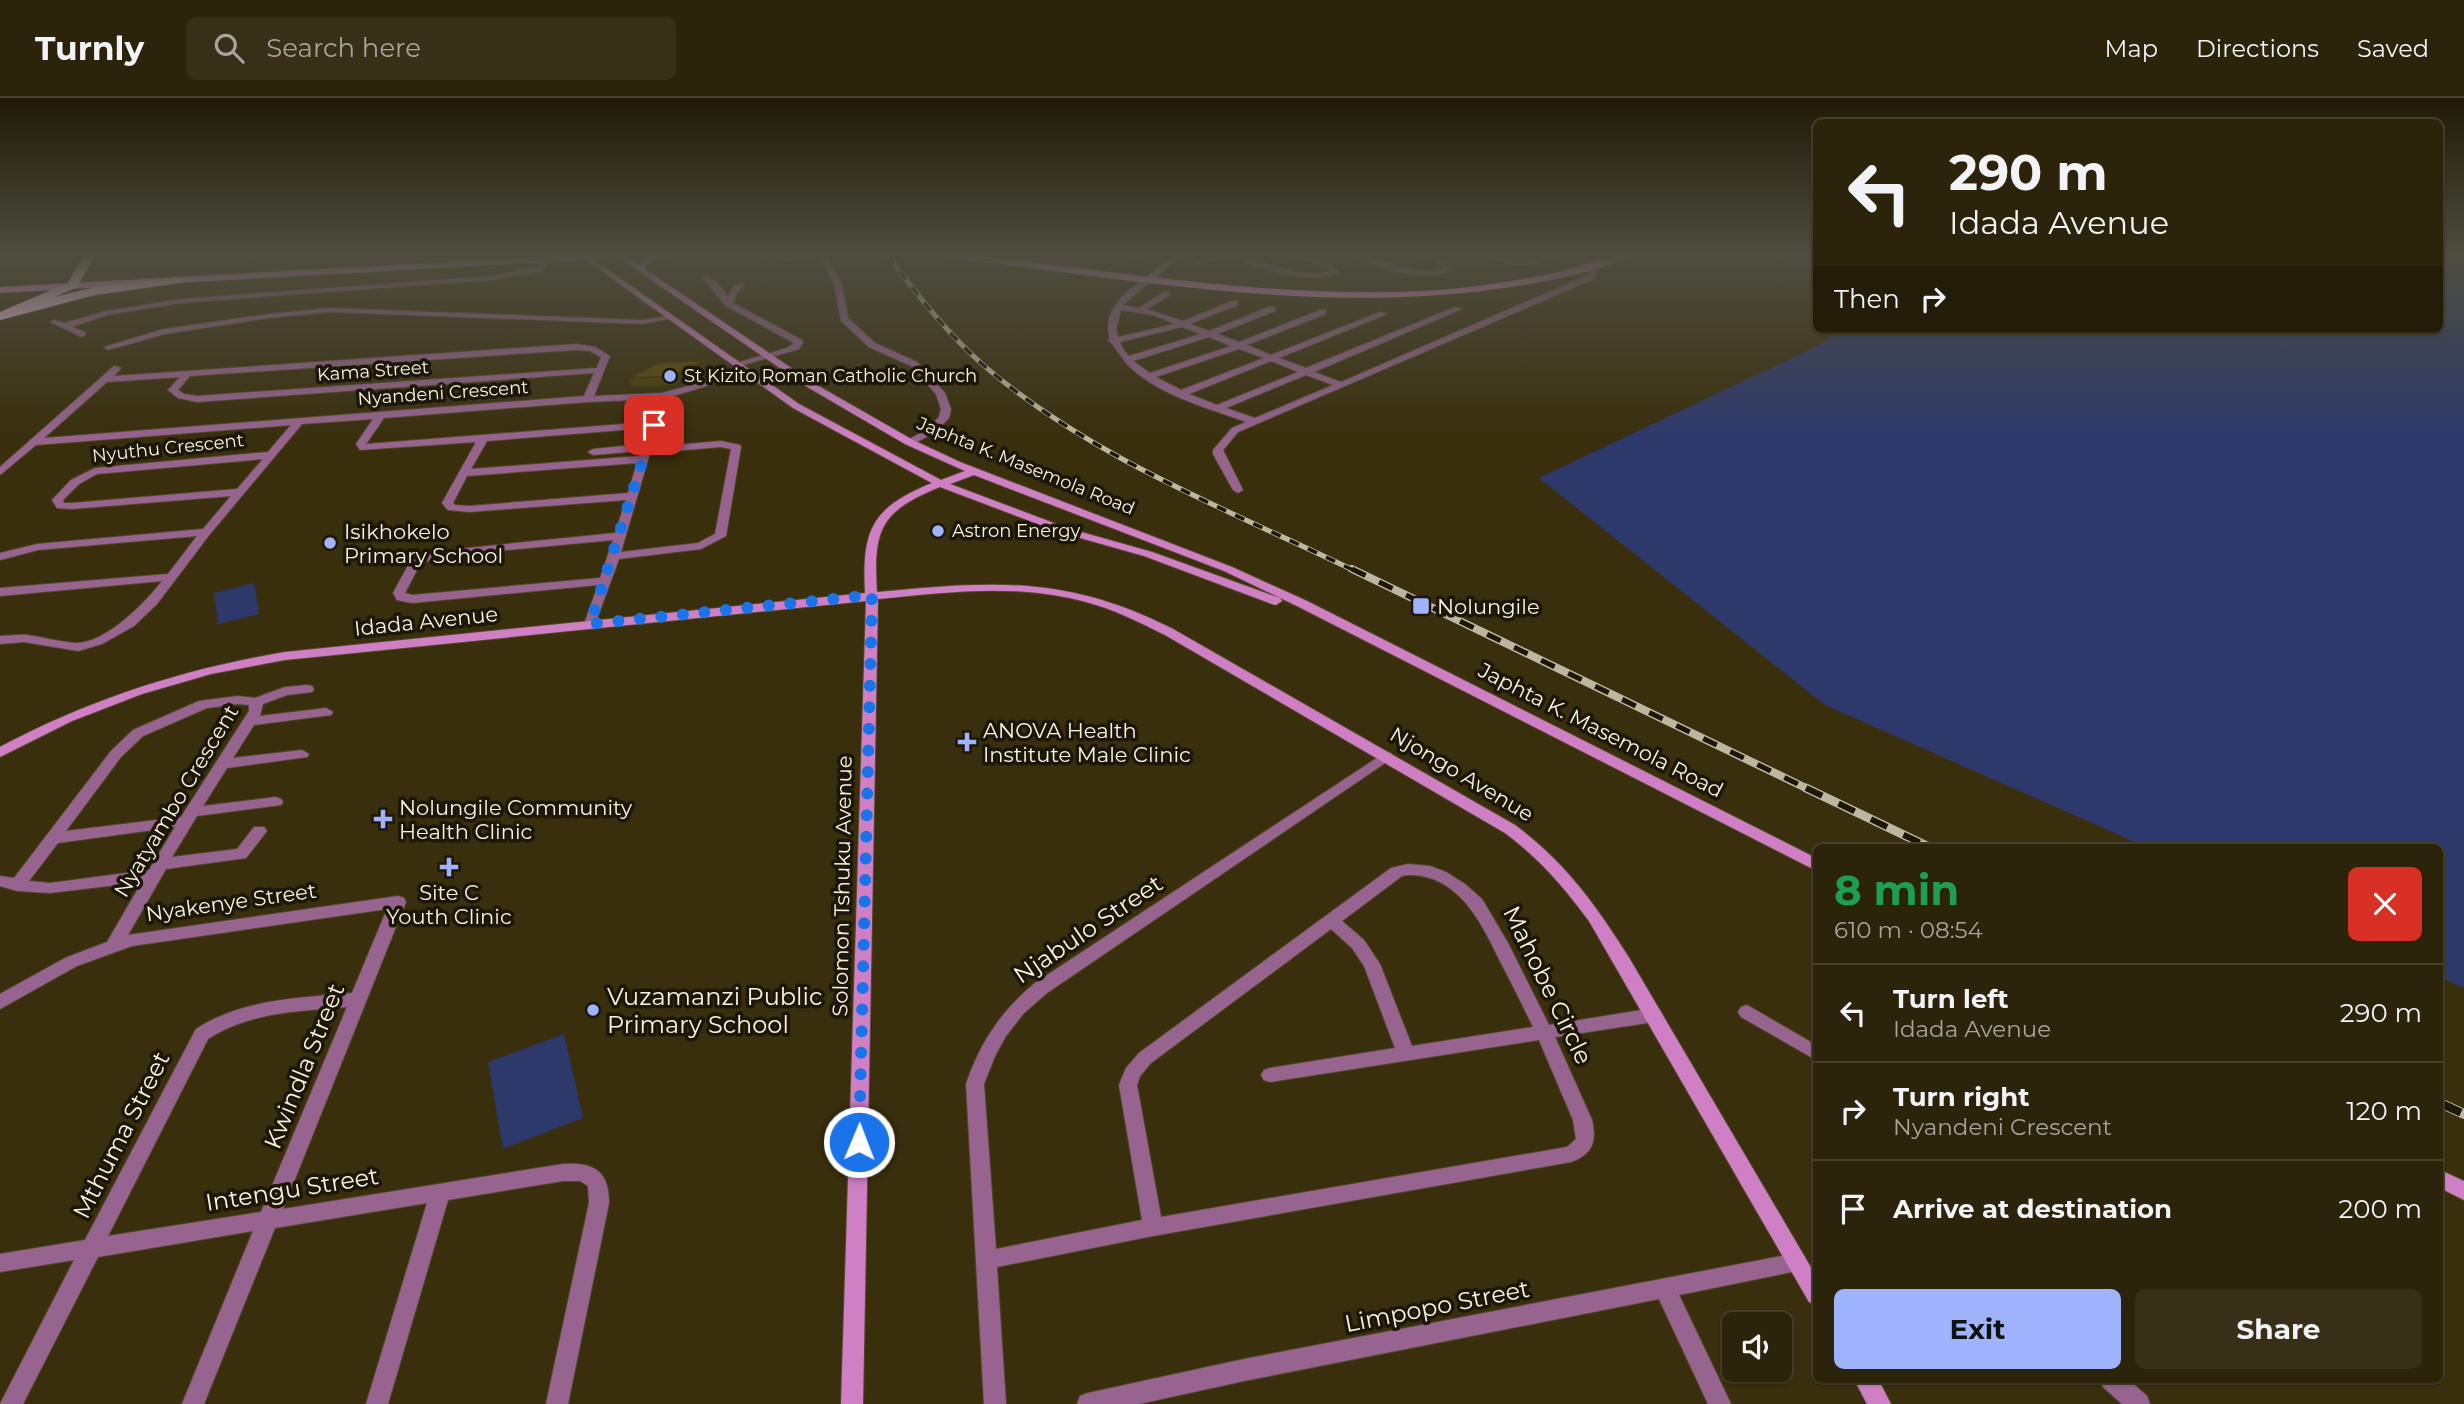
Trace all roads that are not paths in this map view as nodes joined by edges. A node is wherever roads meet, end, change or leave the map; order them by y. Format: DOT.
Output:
graph roads {
  1 [pos="97,316"];
  2 [pos="285,316"];
  3 [pos="484,316"];
  4 [pos="667,316"];
  5 [pos="710,316"];
  6 [pos="751,316"];
  7 [pos="843,316"];
  8 [pos="1114,316"];
  9 [pos="1161,316"];
  10 [pos="1205,316"];
  11 [pos="1254,316"];
  12 [pos="1313,316"];
  13 [pos="1379,316"];
  14 [pos="1441,316"];
  15 [pos="1503,316"];
  16 [pos="670,318"];
  17 [pos="54,322"];
  18 [pos="1181,323"];
  19 [pos="65,326"];
  20 [pos="82,334"];
  21 [pos="1209,334"];
  22 [pos="1112,340"];
  23 [pos="1238,345"];
  24 [pos="108,347"];
  25 [pos="769,356"];
  26 [pos="1272,358"];
  27 [pos="1126,360"];
  28 [pos="736,366"];
  29 [pos="117,368"];
  30 [pos="600,370"];
  31 [pos="1306,371"];
  32 [pos="188,373"];
  33 [pos="747,373"];
  34 [pos="1148,377"];
  35 [pos="104,379"];
  36 [pos="1341,385"];
  37 [pos="790,392"];
  38 [pos="1183,393"];
  39 [pos="780,395"];
  40 [pos="663,396"];
  41 [pos="588,399"];
  42 [pos="1218,408"];
  43 [pos="380,416"];
  44 [pos="1254,421"];
  45 [pos="299,422"];
  46 [pos="654,425"];
  47 [pos="483,439"];
  48 [pos="34,442"];
  49 [pos="909,442"];
  50 [pos="593,452"];
  51 [pos="646,452"];
  52 [pos="270,456"];
  53 [pos="0,471"];
  54 [pos="974,471"];
  55 [pos="465,473"];
  56 [pos="941,484"];
  57 [pos="1238,490"];
  58 [pos="240,492"];
  59 [pos="631,496"];
  60 [pos="206,532"];
  61 [pos="618,536"];
  62 [pos="614,556"];
  63 [pos="0,557"];
  64 [pos="171,577"];
  65 [pos="604,581"];
  66 [pos="0,592"];
  67 [pos="872,595"];
  68 [pos="590,624"];
  69 [pos="1364,637"];
  70 [pos="0,640"];
  71 [pos="307,689"];
  72 [pos="256,702"];
  73 [pos="327,712"];
  74 [pos="250,721"];
  75 [pos="0,753"];
  76 [pos="302,754"];
  77 [pos="1386,757"];
  78 [pos="224,764"];
  79 [pos="276,802"];
  80 [pos="189,817"];
  81 [pos="259,831"];
  82 [pos="54,838"];
  83 [pos="1813,862"];
  84 [pos="158,869"];
  85 [pos="0,881"];
  86 [pos="18,886"];
  87 [pos="398,902"];
  88 [pos="1331,920"];
  89 [pos="114,944"];
  90 [pos="357,999"];
  91 [pos="0,1002"];
  92 [pos="1747,1012"];
  93 [pos="1654,1015"];
  94 [pos="1542,1031"];
  95 [pos="1813,1051"];
  96 [pos="1406,1053"];
  97 [pos="1270,1075"];
  98 [pos="2443,1180"];
  99 [pos="2464,1191"];
  100 [pos="440,1193"];
  101 [pos="268,1219"];
  102 [pos="1153,1227"];
  103 [pos="90,1248"];
  104 [pos="987,1260"];
  105 [pos="1797,1262"];
  106 [pos="0,1263"];
  107 [pos="1665,1288"];
  108 [pos="1813,1291"];
  109 [pos="1867,1383"];
  110 [pos="2115,1383"];
  111 [pos="11,1404"];
  112 [pos="193,1404"];
  113 [pos="377,1404"];
  114 [pos="557,1404"];
  115 [pos="852,1404"];
  116 [pos="995,1404"];
  117 [pos="1087,1404"];
  118 [pos="1720,1404"];
  119 [pos="1880,1404"];
  120 [pos="2139,1404"];
  1 -- 19 [label="street"];
  2 -- 24 [label="street"];
  3 -- 16 [label="street"];
  4 -- 16 [label="main road, Japhta K. Masemola Road"];
  5 -- 25 [label="main road, Japhta K. Masemola Road"];
  6 -- 25 [label="street"];
  7 -- 49 [label="street"];
  8 -- 22 [label="street"];
  9 -- 18 [label="street"];
  10 -- 18 [label="street"];
  11 -- 21 [label="street"];
  12 -- 23 [label="street"];
  13 -- 26 [label="street"];
  14 -- 31 [label="street"];
  15 -- 36 [label="street"];
  16 -- 28 [label="main road, Japhta K. Masemola Road"];
  17 -- 19 [label="street"];
  18 -- 21 [label="street"];
  18 -- 22 [label="street"];
  19 -- 20 [label="street"];
  21 -- 23 [label="street"];
  21 -- 27 [label="street"];
  22 -- 27 [label="street"];
  23 -- 26 [label="street"];
  23 -- 34 [label="street"];
  25 -- 28 [label="street"];
  25 -- 49 [label="main road, Japhta K. Masemola Road"];
  26 -- 31 [label="street"];
  26 -- 38 [label="street"];
  27 -- 34 [label="street"];
  28 -- 33 [label="main road, Japhta K. Masemola Road"];
  29 -- 35 [label="street"];
  30 -- 32 [label="street"];
  30 -- 32 [label="street, Kama Street"];
  30 -- 41 [label="street"];
  31 -- 36 [label="street"];
  31 -- 42 [label="street"];
  32 -- 35 [label="street"];
  33 -- 39 [label="main road, Japhta K. Masemola Road"];
  33 -- 40 [label="street, Nyandeni Crescent"];
  34 -- 38 [label="street"];
  35 -- 48 [label="street"];
  36 -- 44 [label="street"];
  37 -- 39 [label="main road"];
  38 -- 42 [label="street"];
  39 -- 56 [label="main road, Japhta K. Masemola Road"];
  40 -- 41 [label="street, Nyandeni Crescent"];
  40 -- 46 [label="street"];
  41 -- 43 [label="street, Nyandeni Crescent"];
  42 -- 44 [label="street"];
  43 -- 45 [label="street, Nyandeni Crescent"];
  43 -- 47 [label="street"];
  44 -- 57 [label="street"];
  45 -- 48 [label="street, Nyandeni Crescent"];
  45 -- 52 [label="street"];
  46 -- 47 [label="street"];
  46 -- 51 [label="street"];
  47 -- 55 [label="street"];
  48 -- 53 [label="street"];
  49 -- 54 [label="main road, Japhta K. Masemola Road"];
  50 -- 51 [label="street"];
  51 -- 55 [label="street"];
  51 -- 59 [label="street"];
  51 -- 62 [label="street"];
  52 -- 58 [label="street"];
  52 -- 58 [label="street, Nyuthu Crescent"];
  54 -- 56 [label="main road, Solomon Tshuku Avenue"];
  54 -- 69 [label="main road, Japhta K. Masemola Road"];
  55 -- 59 [label="street"];
  56 -- 67 [label="main road, Solomon Tshuku Avenue"];
  56 -- 69 [label="main road, Japhta K. Masemola Road"];
  58 -- 60 [label="street"];
  59 -- 61 [label="street"];
  60 -- 63 [label="street"];
  60 -- 64 [label="street"];
  61 -- 62 [label="street"];
  61 -- 65 [label="street"];
  62 -- 65 [label="street"];
  64 -- 66 [label="street"];
  64 -- 70 [label="street"];
  65 -- 68 [label="street"];
  67 -- 68 [label="main road, Idada Avenue"];
  67 -- 77 [label="main road, Njongo Avenue"];
  67 -- 115 [label="main road, Solomon Tshuku Avenue"];
  68 -- 75 [label="main road, Idada Avenue"];
  69 -- 83 [label="main road, Japhta K. Masemola Road"];
  71 -- 72 [label="street"];
  72 -- 74 [label="street, Nyatyambo Crescent"];
  72 -- 82 [label="street, Nyatyambo Crescent"];
  73 -- 74 [label="street"];
  74 -- 78 [label="street, Nyatyambo Crescent"];
  76 -- 78 [label="street"];
  77 -- 93 [label="main road, Njongo Avenue"];
  77 -- 104 [label="street, Njabulo Street"];
  78 -- 80 [label="street, Nyatyambo Crescent"];
  79 -- 80 [label="street"];
  80 -- 82 [label="street"];
  80 -- 84 [label="street, Nyatyambo Crescent"];
  81 -- 84 [label="street"];
  82 -- 86 [label="street, Nyatyambo Crescent"];
  84 -- 86 [label="street"];
  84 -- 89 [label="street, Nyatyambo Crescent"];
  85 -- 86 [label="street"];
  87 -- 89 [label="street, Nyakenye Street"];
  87 -- 90 [label="street, Kwindla Street"];
  88 -- 94 [label="street, Mahobe Circle"];
  88 -- 96 [label="street"];
  88 -- 102 [label="street, Mahobe Circle"];
  89 -- 91 [label="street, Nyakenye Street"];
  90 -- 101 [label="street, Kwindla Street"];
  90 -- 103 [label="street, Mthuma Street"];
  92 -- 95 [label="street"];
  93 -- 94 [label="street"];
  93 -- 105 [label="main road, Njongo Avenue"];
  94 -- 96 [label="street"];
  94 -- 102 [label="street, Mahobe Circle"];
  96 -- 97 [label="street"];
  98 -- 99 [label="main road"];
  100 -- 101 [label="street, Intengu Street"];
  100 -- 113 [label="street"];
  100 -- 114 [label="street, Intengu Street"];
  101 -- 103 [label="street, Intengu Street"];
  101 -- 112 [label="street, Kwindla Street"];
  102 -- 104 [label="street, Mahobe Circle"];
  103 -- 106 [label="street, Intengu Street"];
  103 -- 111 [label="street, Mthuma Street"];
  104 -- 116 [label="street, Njabulo Street"];
  105 -- 107 [label="street, Limpopo Street"];
  105 -- 108 [label="main road, Njongo Avenue"];
  107 -- 117 [label="street, Limpopo Street"];
  107 -- 118 [label="street"];
  109 -- 119 [label="main road"];
  110 -- 120 [label="street"];
}
